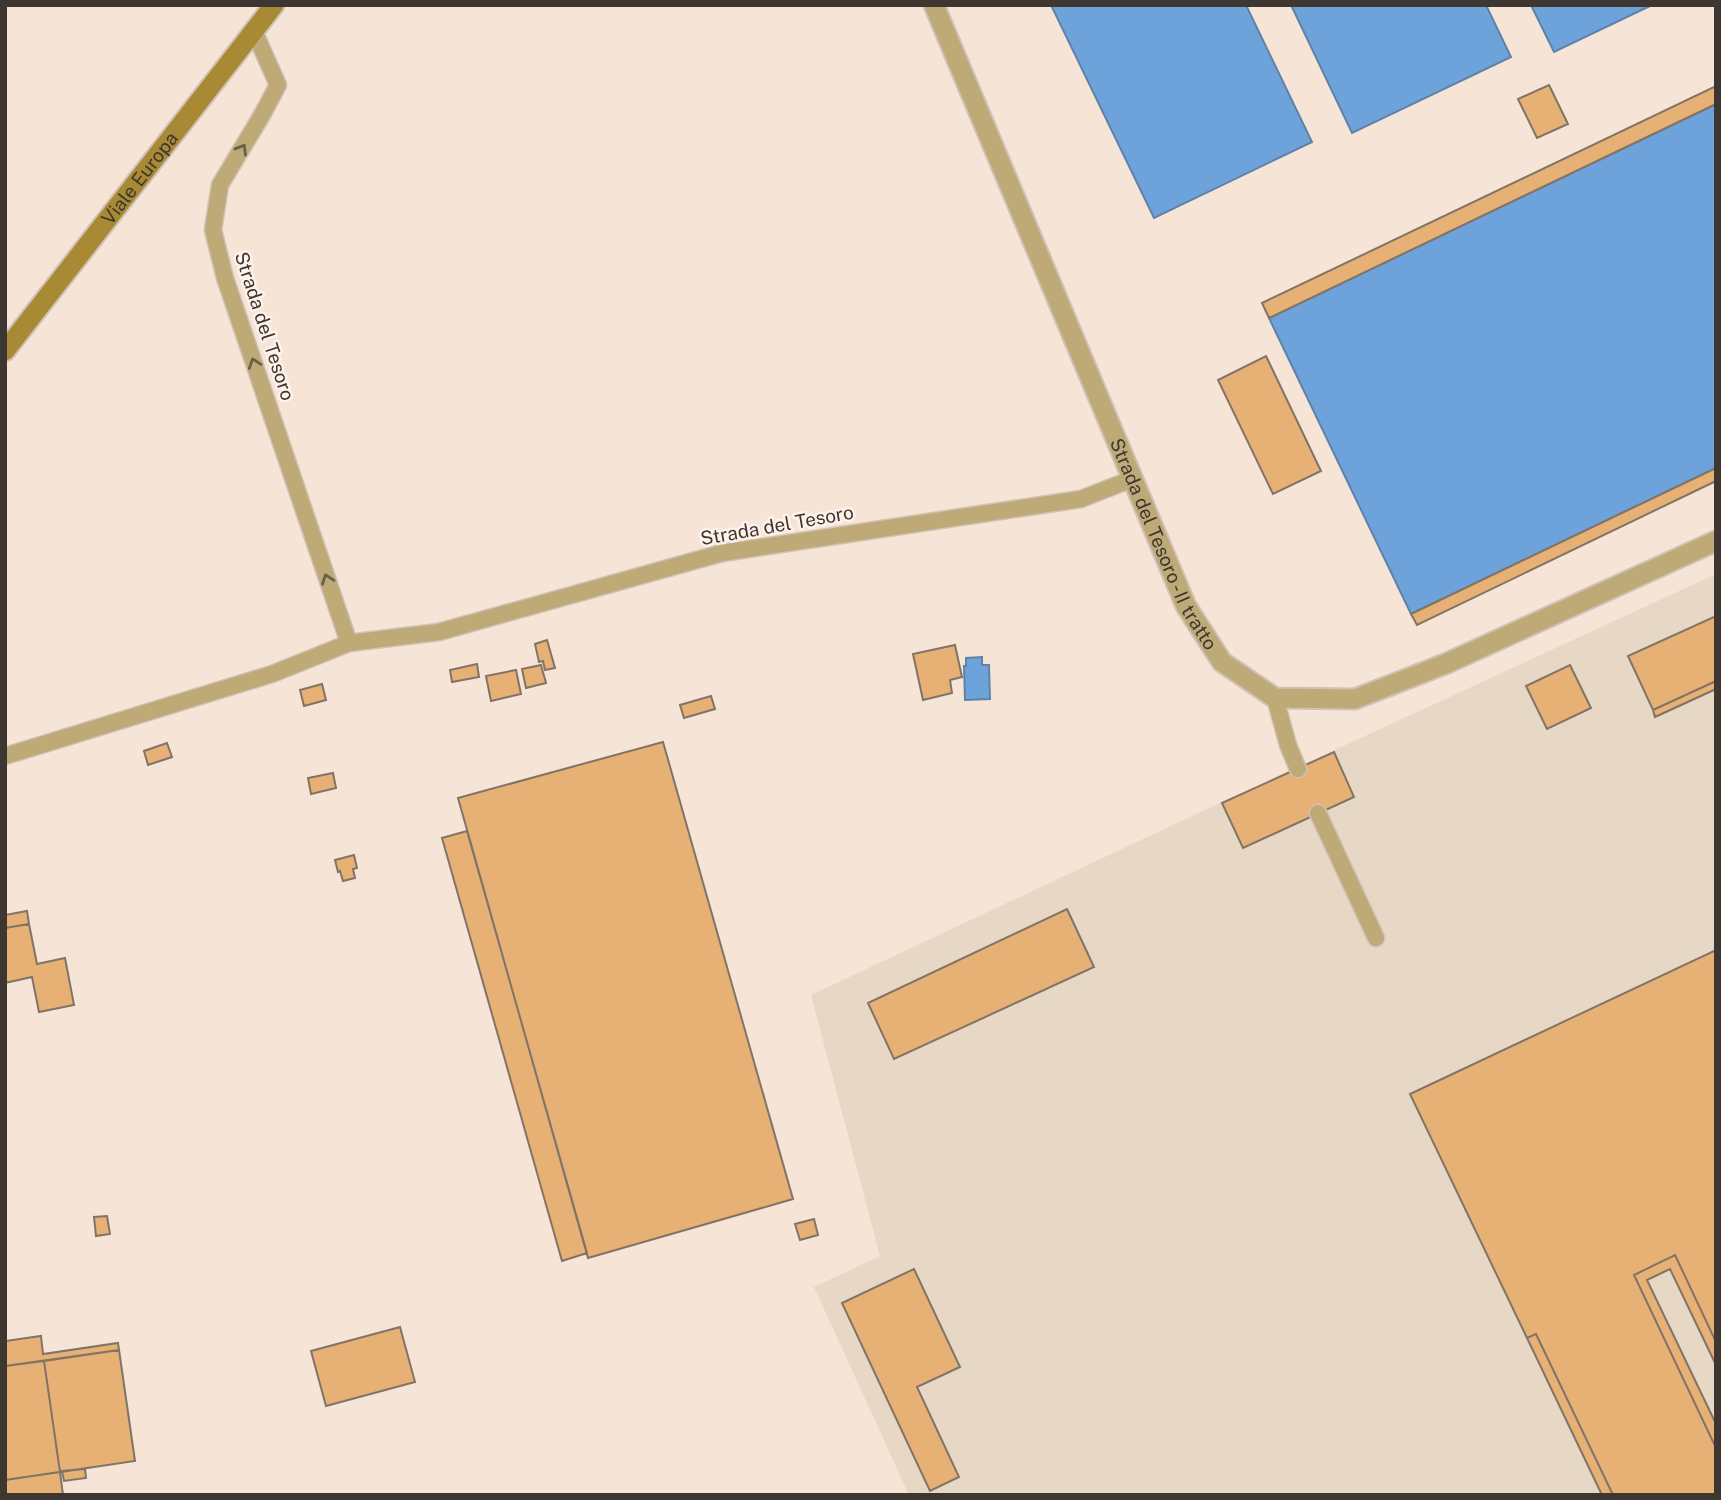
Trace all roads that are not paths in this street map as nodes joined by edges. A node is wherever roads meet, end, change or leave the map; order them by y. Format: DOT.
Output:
graph roads {
  1 [pos="274,5"];
  2 [pos="934,5"];
  3 [pos="254,31"];
  4 [pos="5,351"];
  5 [pos="1132,479"];
  6 [pos="1716,541"];
  7 [pos="349,643"];
  8 [pos="1275,698"];
  9 [pos="5,756"];
  10 [pos="1298,769"];
  11 [pos="1318,813"];
  12 [pos="1376,938"];
  1 -- 3 [label="main road, Viale Europa"];
  2 -- 5 [label="street, Strada del Tesoro - II tratto"];
  3 -- 4 [label="main road, Viale Europa"];
  7 -- 3 [label="lane, Strada del Tesoro, one-way"];
  5 -- 7 [label="lane, Strada del Tesoro"];
  5 -- 8 [label="street, Strada del Tesoro - II tratto"];
  6 -- 8 [label="street"];
  7 -- 9 [label="lane, Strada del Tesoro"];
  8 -- 10 [label="lane"];
  11 -- 12 [label="lane"];
}
